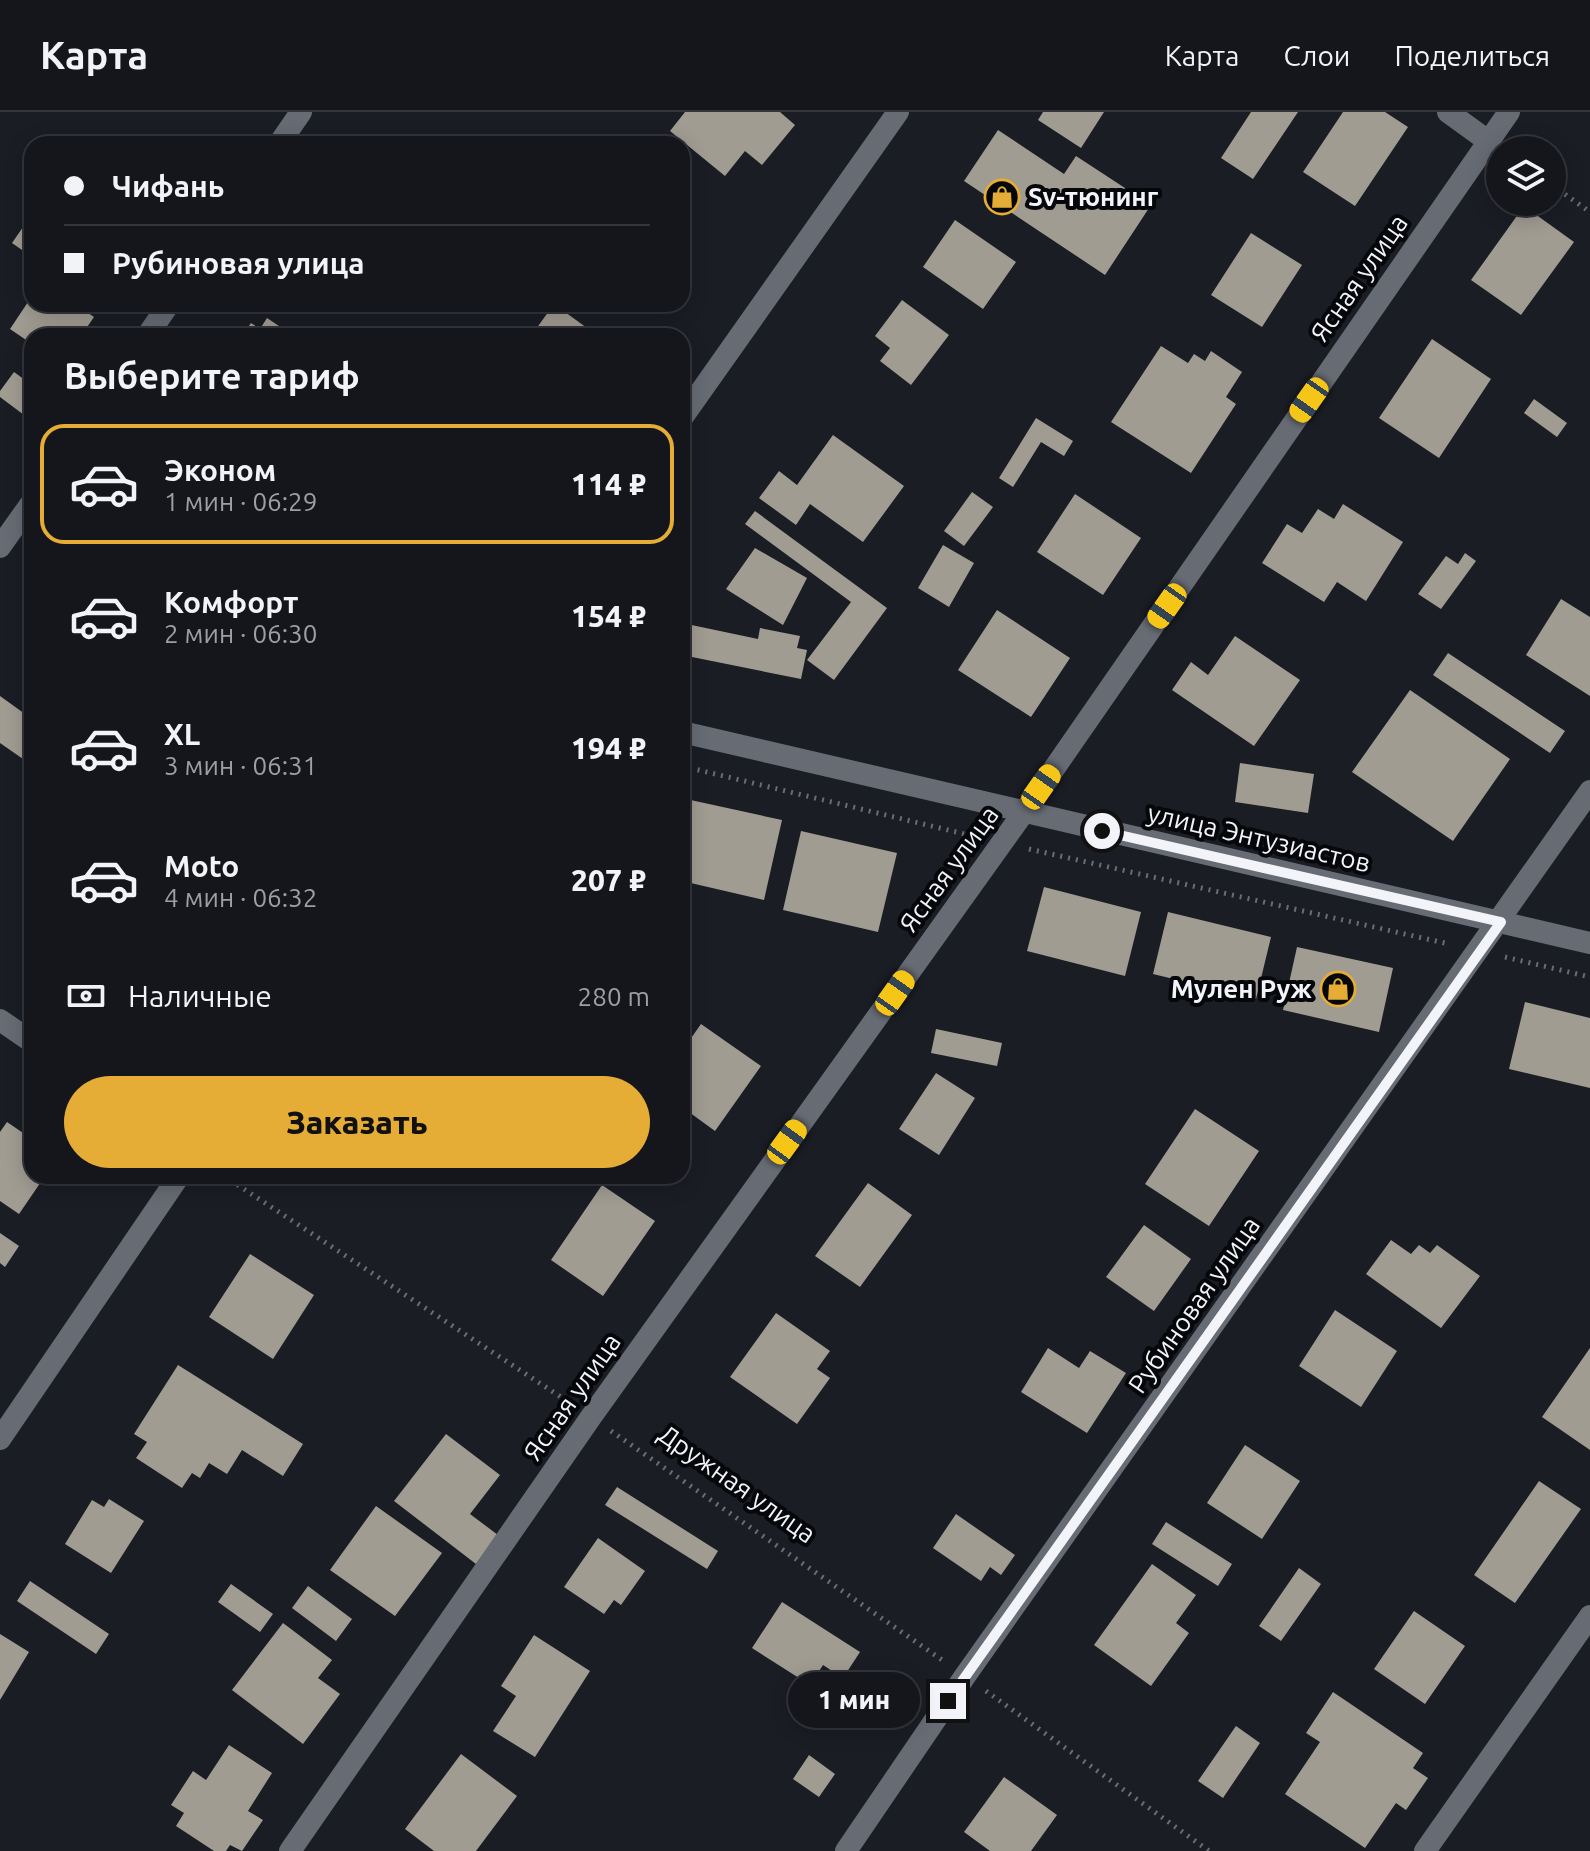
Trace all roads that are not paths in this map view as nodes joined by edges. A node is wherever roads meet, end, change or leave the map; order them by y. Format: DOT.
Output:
graph roads {
  1 [pos="301,112"];
  2 [pos="898,112"];
  3 [pos="1448,112"];
  4 [pos="1509,112"];
  5 [pos="284,136"];
  6 [pos="1492,136"];
  7 [pos="1486,140"];
  8 [pos="1486,144"];
  9 [pos="690,407"];
  10 [pos="24,513"];
  11 [pos="0,547"];
  12 [pos="690,734"];
  13 [pos="1590,791"];
  14 [pos="1024,812"];
  15 [pos="1501,922"];
  16 [pos="1590,943"];
  17 [pos="0,1020"];
  18 [pos="24,1036"];
  19 [pos="174,1184"];
  20 [pos="0,1439"];
  21 [pos="1590,1616"];
  22 [pos="290,1851"];
  23 [pos="846,1851"];
  24 [pos="1425,1851"];
  1 -- 5 [label="street"];
  2 -- 9 [label="street"];
  3 -- 7 [label="street"];
  4 -- 6 [label="street, Ясная улица"];
  8 -- 14 [label="street, Ясная улица"];
  10 -- 11 [label="street"];
  12 -- 14 [label="street, улица Энтузиастов"];
  13 -- 15 [label="street, Рубиновая улица"];
  14 -- 15 [label="street, улица Энтузиастов"];
  14 -- 22 [label="street, Ясная улица"];
  15 -- 16 [label="street, улица Энтузиастов"];
  15 -- 23 [label="street, Рубиновая улица"];
  17 -- 18 [label="street"];
  19 -- 20 [label="street"];
  21 -- 24 [label="street"];
}
